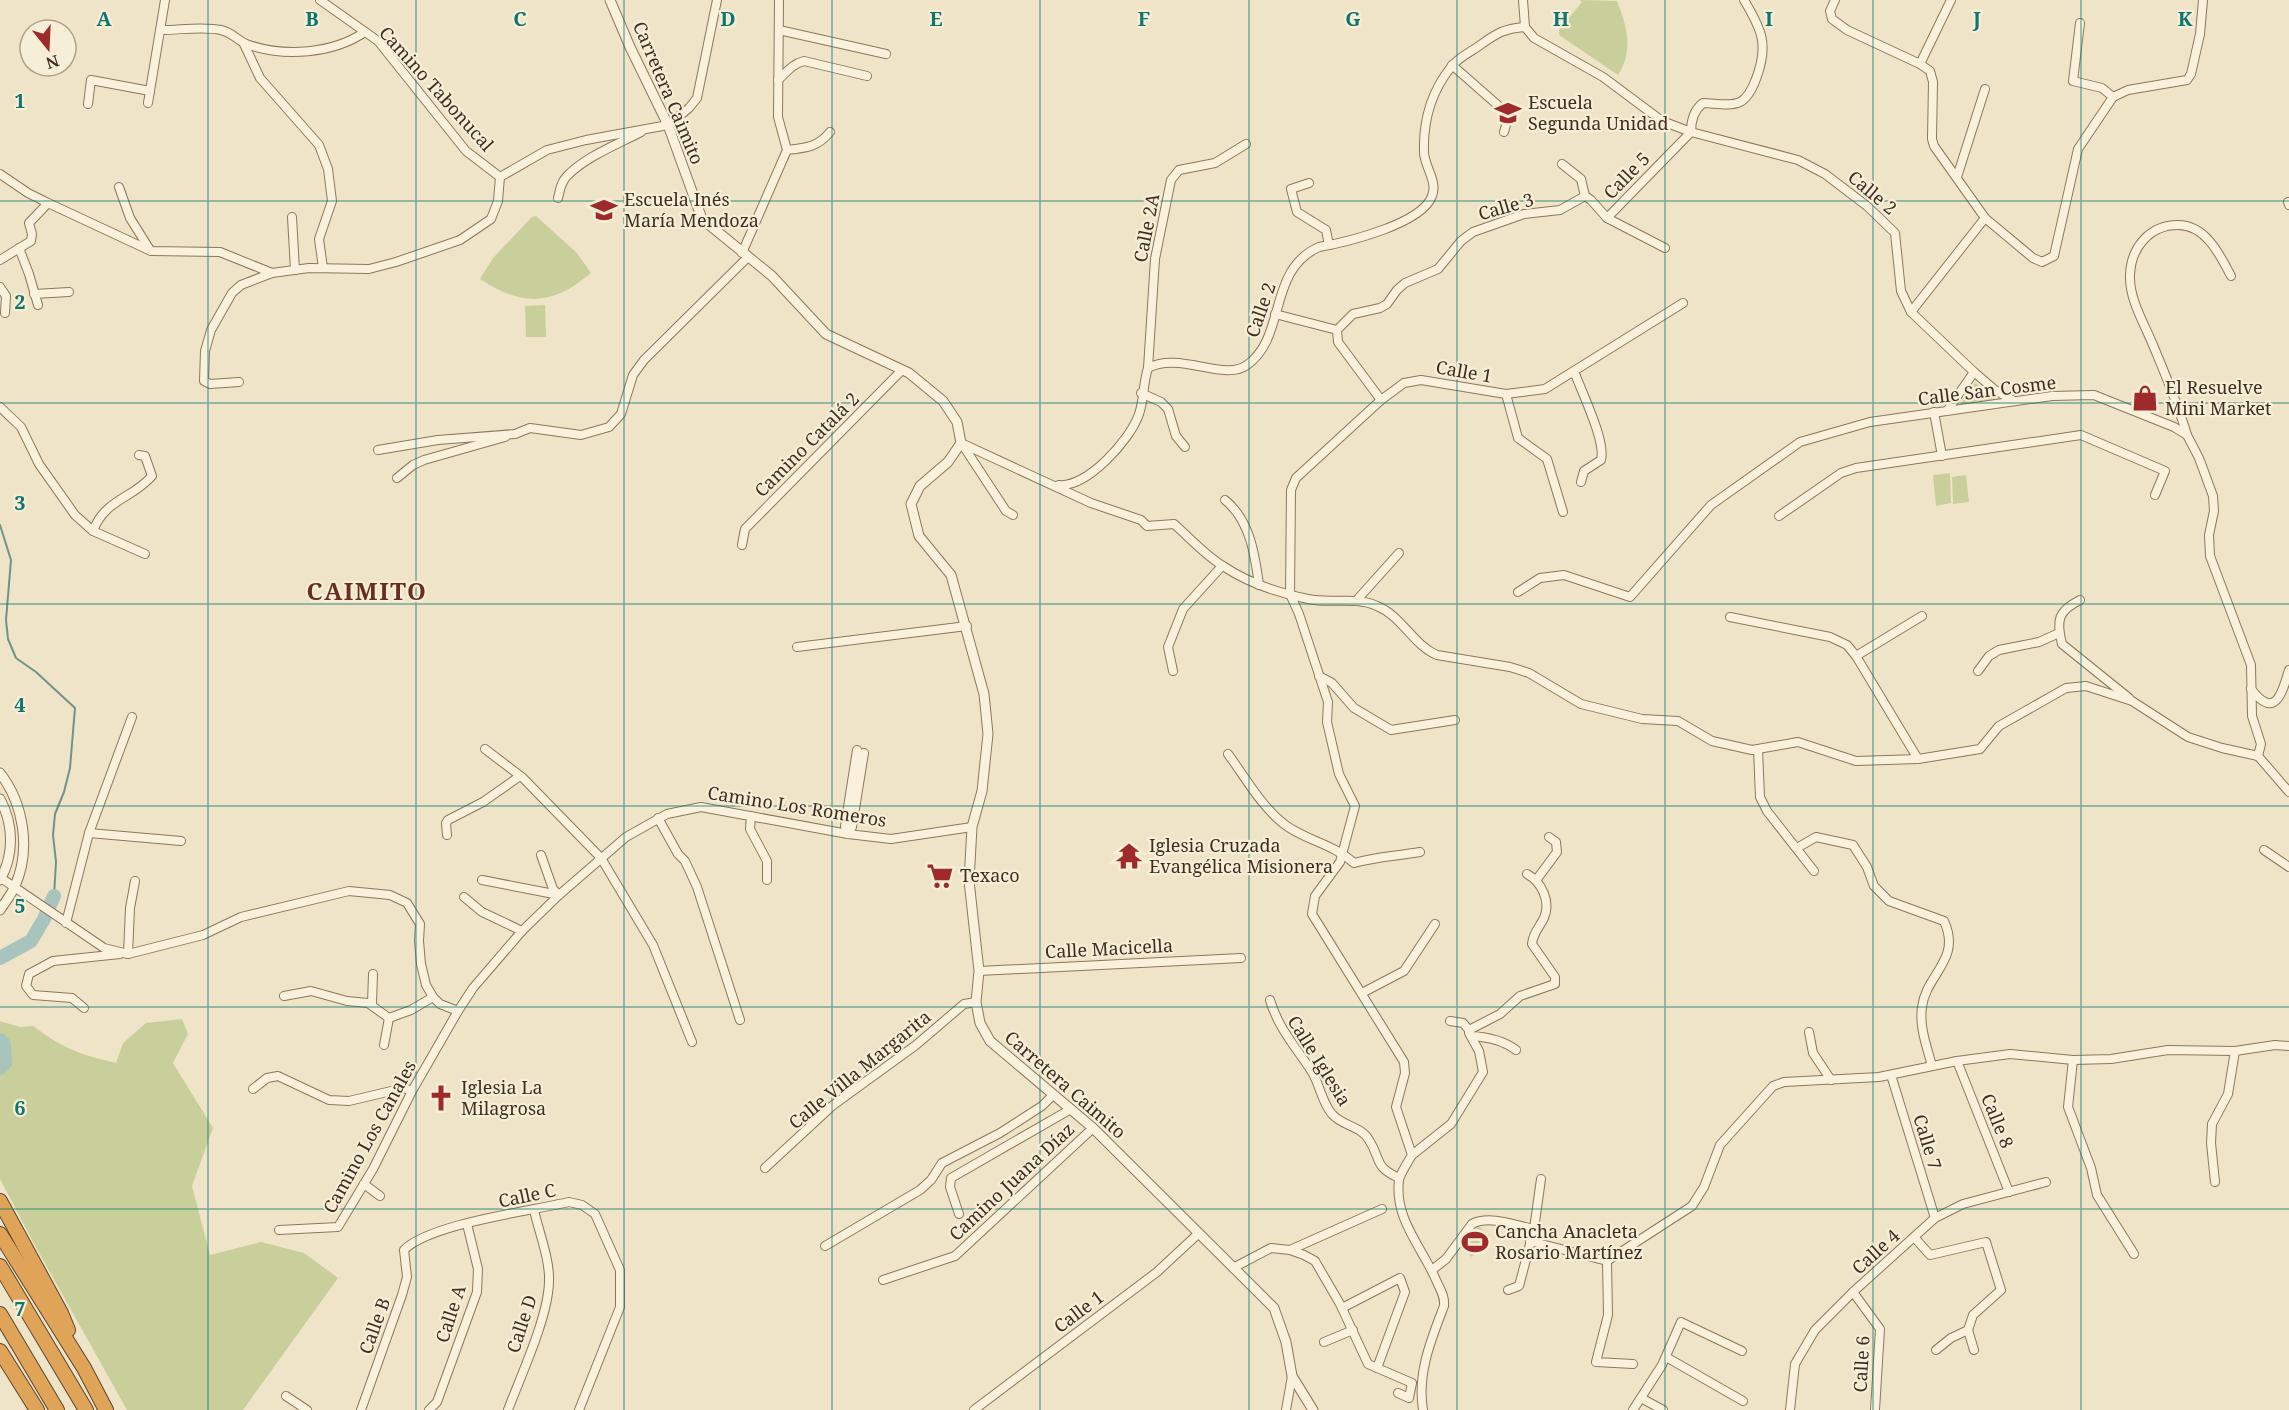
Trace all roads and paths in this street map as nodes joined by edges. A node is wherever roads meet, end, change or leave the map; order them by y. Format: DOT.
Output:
graph roads {
  1 [pos="165,0"];
  2 [pos="320,0"];
  3 [pos="610,0"];
  4 [pos="717,0"];
  5 [pos="778,0"];
  6 [pos="1523,0"];
  7 [pos="1744,0"];
  8 [pos="1835,0"];
  9 [pos="1951,0"];
  10 [pos="2204,0"];
  11 [pos="2080,23"];
  12 [pos="1525,27"];
  13 [pos="161,30"];
  14 [pos="779,30"];
  15 [pos="365,32"];
  16 [pos="244,44"];
  17 [pos="886,54"];
  18 [pos="1920,64"];
  19 [pos="1452,65"];
  20 [pos="867,76"];
  21 [pos="778,80"];
  22 [pos="1984,89"];
  23 [pos="150,91"];
  24 [pos="2113,97"];
  25 [pos="148,103"];
  26 [pos="88,104"];
  27 [pos="668,125"];
  28 [pos="648,128"];
  29 [pos="830,132"];
  30 [pos="1504,132"];
  31 [pos="1691,132"];
  32 [pos="1246,144"];
  33 [pos="788,150"];
  34 [pos="1562,164"];
  35 [pos="0,174"];
  36 [pos="500,177"];
  37 [pos="1957,177"];
  38 [pos="1309,183"];
  39 [pos="119,187"];
  40 [pos="1585,196"];
  41 [pos="558,198"];
  42 [pos="48,203"];
  43 [pos="292,217"];
  44 [pos="1606,218"];
  45 [pos="1985,218"];
  46 [pos="1329,245"];
  47 [pos="19,248"];
  48 [pos="1665,248"];
  49 [pos="151,251"];
  50 [pos="745,255"];
  51 [pos="0,260"];
  52 [pos="323,268"];
  53 [pos="295,270"];
  54 [pos="272,273"];
  55 [pos="2231,276"];
  56 [pos="0,287"];
  57 [pos="69,292"];
  58 [pos="34,294"];
  59 [pos="1683,303"];
  60 [pos="38,305"];
  61 [pos="1911,312"];
  62 [pos="4,313"];
  63 [pos="1275,314"];
  64 [pos="1336,330"];
  65 [pos="1148,368"];
  66 [pos="902,370"];
  67 [pos="1974,372"];
  68 [pos="1573,373"];
  69 [pos="239,382"];
  70 [pos="1142,393"];
  71 [pos="1506,394"];
  72 [pos="1381,400"];
  73 [pos="2014,401"];
  74 [pos="0,407"];
  75 [pos="1947,411"];
  76 [pos="1934,412"];
  77 [pos="515,434"];
  78 [pos="2187,435"];
  79 [pos="961,443"];
  80 [pos="1185,447"];
  81 [pos="378,450"];
  82 [pos="139,455"];
  83 [pos="1942,456"];
  84 [pos="397,478"];
  85 [pos="1581,482"];
  86 [pos="1052,484"];
  87 [pos="2155,495"];
  88 [pos="1225,500"];
  89 [pos="1563,512"];
  90 [pos="1013,515"];
  91 [pos="1779,516"];
  92 [pos="93,531"];
  93 [pos="742,545"];
  94 [pos="1399,553"];
  95 [pos="145,554"];
  96 [pos="1222,566"];
  97 [pos="1259,585"];
  98 [pos="1518,592"];
  99 [pos="1290,594"];
  100 [pos="2080,600"];
  101 [pos="1356,601"];
  102 [pos="1922,616"];
  103 [pos="1730,617"];
  104 [pos="967,626"];
  105 [pos="2059,633"];
  106 [pos="797,647"];
  107 [pos="1856,656"];
  108 [pos="2289,670"];
  109 [pos="1173,671"];
  110 [pos="1978,671"];
  111 [pos="1318,676"];
  112 [pos="2251,689"];
  113 [pos="2132,701"];
  114 [pos="132,717"];
  115 [pos="1455,720"];
  116 [pos="485,749"];
  117 [pos="1758,749"];
  118 [pos="861,752"];
  119 [pos="1228,753"];
  120 [pos="2258,756"];
  121 [pos="1918,759"];
  122 [pos="0,773"];
  123 [pos="520,776"];
  124 [pos="2289,792"];
  125 [pos="0,799"];
  126 [pos="751,816"];
  127 [pos="658,818"];
  128 [pos="972,827"];
  129 [pos="89,833"];
  130 [pos="848,834"];
  131 [pos="447,835"];
  132 [pos="1549,837"];
  133 [pos="181,841"];
  134 [pos="1797,848"];
  135 [pos="2264,850"];
  136 [pos="1342,852"];
  137 [pos="1420,852"];
  138 [pos="541,855"];
  139 [pos="601,858"];
  140 [pos="2289,867"];
  141 [pos="1814,871"];
  142 [pos="1527,873"];
  143 [pos="1,879"];
  144 [pos="1537,879"];
  145 [pos="482,880"];
  146 [pos="767,880"];
  147 [pos="135,881"];
  148 [pos="15,887"];
  149 [pos="559,895"];
  150 [pos="464,897"];
  151 [pos="0,910"];
  152 [pos="63,920"];
  153 [pos="1434,924"];
  154 [pos="522,931"];
  155 [pos="128,954"];
  156 [pos="1241,958"];
  157 [pos="979,971"];
  158 [pos="373,974"];
  159 [pos="1362,993"];
  160 [pos="284,996"];
  161 [pos="433,997"];
  162 [pos="1270,1000"];
  163 [pos="976,1002"];
  164 [pos="372,1004"];
  165 [pos="84,1008"];
  166 [pos="458,1011"];
  167 [pos="389,1018"];
  168 [pos="740,1020"];
  169 [pos="1450,1022"];
  170 [pos="1809,1032"];
  171 [pos="1470,1033"];
  172 [pos="692,1042"];
  173 [pos="384,1045"];
  174 [pos="2289,1046"];
  175 [pos="1516,1050"];
  176 [pos="2235,1051"];
  177 [pos="2073,1060"];
  178 [pos="1957,1061"];
  179 [pos="1932,1066"];
  180 [pos="1891,1075"];
  181 [pos="1831,1080"];
  182 [pos="253,1089"];
  183 [pos="412,1091"];
  184 [pos="1053,1095"];
  185 [pos="1071,1109"];
  186 [pos="1093,1128"];
  187 [pos="1412,1155"];
  188 [pos="765,1168"];
  189 [pos="1399,1178"];
  190 [pos="1541,1179"];
  191 [pos="2046,1182"];
  192 [pos="2215,1182"];
  193 [pos="364,1184"];
  194 [pos="2009,1192"];
  195 [pos="380,1196"];
  196 [pos="0,1201"];
  197 [pos="1382,1209"];
  198 [pos="534,1210"];
  199 [pos="959,1214"];
  200 [pos="1935,1218"];
  201 [pos="466,1224"];
  202 [pos="1533,1229"];
  203 [pos="279,1230"];
  204 [pos="1198,1233"];
  205 [pos="0,1234"];
  206 [pos="1914,1237"];
  207 [pos="1530,1241"];
  208 [pos="825,1246"];
  209 [pos="404,1250"];
  210 [pos="1290,1250"];
  211 [pos="2134,1254"];
  212 [pos="1607,1261"];
  213 [pos="0,1266"];
  214 [pos="1233,1268"];
  215 [pos="1432,1270"];
  216 [pos="883,1280"];
  217 [pos="1508,1290"];
  218 [pos="1853,1292"];
  219 [pos="1342,1308"];
  220 [pos="0,1314"];
  221 [pos="1353,1330"];
  222 [pos="1968,1330"];
  223 [pos="1324,1342"];
  224 [pos="1936,1350"];
  225 [pos="1974,1350"];
  226 [pos="0,1351"];
  227 [pos="1742,1351"];
  228 [pos="1666,1357"];
  229 [pos="1633,1364"];
  230 [pos="84,1368"];
  231 [pos="1377,1368"];
  232 [pos="1292,1376"];
  233 [pos="1398,1394"];
  234 [pos="286,1396"];
  235 [pos="1641,1398"];
  236 [pos="1743,1401"];
  237 [pos="37,1410"];
  238 [pos="57,1410"];
  239 [pos="86,1410"];
  240 [pos="106,1410"];
  241 [pos="307,1410"];
  242 [pos="361,1410"];
  243 [pos="429,1410"];
  244 [pos="508,1410"];
  245 [pos="579,1410"];
  246 [pos="974,1410"];
  247 [pos="1286,1410"];
  248 [pos="1313,1410"];
  249 [pos="1423,1410"];
  250 [pos="1633,1410"];
  251 [pos="1664,1410"];
  252 [pos="1790,1410"];
  253 [pos="1875,1410"];
  1 -- 13 [label="street"];
  2 -- 15 [label="street, Camino Tabonucal"];
  3 -- 27 [label="street, Carretera Caimito"];
  4 -- 27 [label="street"];
  5 -- 14 [label="street"];
  6 -- 12 [label="street"];
  7 -- 31 [label="street, Calle 5"];
  8 -- 18 [label="street"];
  9 -- 18 [label="street"];
  10 -- 24 [label="street"];
  11 -- 24 [label="street"];
  12 -- 19 [label="street, Calle 2"];
  12 -- 31 [label="street"];
  13 -- 16 [label="street"];
  13 -- 23 [label="street"];
  14 -- 17 [label="street"];
  14 -- 21 [label="street"];
  15 -- 16 [label="street"];
  15 -- 36 [label="street, Camino Tabonucal"];
  16 -- 52 [label="street"];
  18 -- 37 [label="street"];
  19 -- 30 [label="street"];
  19 -- 46 [label="street, Calle 2"];
  20 -- 21 [label="street"];
  21 -- 33 [label="street"];
  22 -- 37 [label="street"];
  23 -- 25 [label="street"];
  23 -- 26 [label="street"];
  24 -- 45 [label="street"];
  27 -- 28 [label="street"];
  27 -- 50 [label="street, Carretera Caimito"];
  28 -- 36 [label="street"];
  28 -- 41 [label="street"];
  29 -- 33 [label="street"];
  31 -- 44 [label="street, Calle 5"];
  31 -- 61 [label="street, Calle 2"];
  32 -- 65 [label="street, Calle 2A"];
  33 -- 50 [label="street"];
  34 -- 40 [label="street"];
  35 -- 42 [label="street"];
  36 -- 52 [label="street"];
  37 -- 45 [label="street"];
  38 -- 46 [label="street"];
  39 -- 49 [label="street"];
  40 -- 44 [label="street"];
  40 -- 64 [label="street, Calle 3"];
  42 -- 47 [label="street"];
  42 -- 49 [label="street"];
  43 -- 53 [label="street"];
  44 -- 48 [label="street"];
  45 -- 61 [label="street"];
  46 -- 63 [label="street, Calle 2"];
  47 -- 51 [label="street"];
  47 -- 58 [label="street"];
  49 -- 54 [label="street"];
  50 -- 66 [label="street, Carretera Caimito"];
  50 -- 77 [label="street"];
  52 -- 53 [label="street"];
  53 -- 54 [label="street"];
  54 -- 69 [label="street"];
  55 -- 78 [label="street"];
  56 -- 62 [label="street"];
  57 -- 58 [label="street"];
  58 -- 60 [label="street"];
  59 -- 68 [label="street, Calle 1"];
  61 -- 67 [label="street, Calle 2"];
  63 -- 64 [label="street"];
  63 -- 65 [label="street, Calle 2"];
  64 -- 72 [label="street"];
  65 -- 70 [label="street"];
  66 -- 79 [label="street, Carretera Caimito"];
  66 -- 93 [label="street, Camino Catalá 2"];
  67 -- 73 [label="street, Calle 2"];
  67 -- 75 [label="street"];
  68 -- 71 [label="street, Calle 1"];
  68 -- 85 [label="street"];
  70 -- 80 [label="street"];
  70 -- 86 [label="street"];
  71 -- 72 [label="street, Calle 1"];
  71 -- 89 [label="street"];
  72 -- 99 [label="street, Calle 1"];
  73 -- 75 [label="street, Calle San Cosme"];
  73 -- 78 [label="street, Calle San Cosme"];
  74 -- 92 [label="street"];
  75 -- 76 [label="street, Calle San Cosme"];
  76 -- 83 [label="street"];
  76 -- 98 [label="street, Calle San Cosme"];
  77 -- 81 [label="street"];
  77 -- 84 [label="street"];
  78 -- 112 [label="street"];
  79 -- 86 [label="street"];
  79 -- 90 [label="street"];
  79 -- 104 [label="street, Carretera Caimito"];
  82 -- 92 [label="street"];
  83 -- 87 [label="street"];
  83 -- 91 [label="street"];
  86 -- 96 [label="street"];
  88 -- 97 [label="street"];
  92 -- 95 [label="street"];
  94 -- 101 [label="street"];
  96 -- 97 [label="street"];
  96 -- 109 [label="street"];
  97 -- 99 [label="street"];
  99 -- 101 [label="street"];
  99 -- 111 [label="street"];
  100 -- 105 [label="street"];
  101 -- 117 [label="street"];
  102 -- 107 [label="street"];
  103 -- 107 [label="street"];
  104 -- 106 [label="street"];
  104 -- 128 [label="street, Carretera Caimito"];
  105 -- 110 [label="street"];
  105 -- 113 [label="street"];
  107 -- 121 [label="street"];
  108 -- 112 [label="street"];
  111 -- 115 [label="street"];
  111 -- 136 [label="street"];
  112 -- 120 [label="street"];
  113 -- 120 [label="street"];
  113 -- 121 [label="street"];
  114 -- 129 [label="street"];
  116 -- 123 [label="street"];
  117 -- 121 [label="street"];
  117 -- 134 [label="street"];
  118 -- 130 [label="street"];
  119 -- 136 [label="street"];
  120 -- 124 [label="street"];
  122 -- 148 [label="street"];
  123 -- 131 [label="street"];
  123 -- 139 [label="street"];
  125 -- 143 [label="street"];
  126 -- 127 [label="street, Camino Los Romeros"];
  126 -- 130 [label="street, Camino Los Romeros"];
  126 -- 146 [label="street"];
  127 -- 139 [label="street, Camino Los Romeros"];
  127 -- 168 [label="street"];
  128 -- 130 [label="street, Camino Los Romeros"];
  128 -- 157 [label="street, Carretera Caimito"];
  129 -- 133 [label="street"];
  129 -- 152 [label="street"];
  132 -- 144 [label="street"];
  134 -- 141 [label="street"];
  134 -- 179 [label="street"];
  135 -- 140 [label="street"];
  136 -- 137 [label="street"];
  136 -- 159 [label="street"];
  138 -- 149 [label="street"];
  139 -- 149 [label="street, Camino Los Romeros"];
  139 -- 172 [label="street"];
  142 -- 144 [label="street"];
  143 -- 148 [label="street"];
  144 -- 171 [label="street"];
  145 -- 149 [label="street"];
  147 -- 155 [label="street"];
  148 -- 151 [label="street"];
  148 -- 152 [label="street"];
  149 -- 154 [label="street, Camino Los Romeros"];
  150 -- 154 [label="street"];
  152 -- 155 [label="street"];
  153 -- 159 [label="street"];
  154 -- 166 [label="street, Camino Los Romeros"];
  155 -- 161 [label="street"];
  155 -- 165 [label="street"];
  156 -- 157 [label="street, Calle Macicella"];
  157 -- 163 [label="street, Carretera Caimito"];
  158 -- 164 [label="street"];
  159 -- 187 [label="street"];
  160 -- 164 [label="street"];
  161 -- 166 [label="street"];
  161 -- 167 [label="street"];
  162 -- 189 [label="street, Calle Iglesia"];
  163 -- 184 [label="street, Carretera Caimito"];
  163 -- 188 [label="street, Calle Villa Margarita"];
  164 -- 167 [label="street"];
  166 -- 183 [label="street, Camino Los Canales"];
  167 -- 173 [label="street"];
  169 -- 171 [label="street"];
  170 -- 181 [label="street"];
  171 -- 175 [label="street"];
  171 -- 187 [label="street"];
  174 -- 176 [label="street"];
  176 -- 177 [label="street"];
  176 -- 192 [label="street"];
  177 -- 178 [label="street"];
  177 -- 211 [label="street"];
  178 -- 179 [label="street"];
  178 -- 194 [label="street, Calle 8"];
  179 -- 180 [label="street"];
  180 -- 181 [label="street"];
  180 -- 200 [label="street, Calle 7"];
  181 -- 212 [label="street"];
  182 -- 183 [label="street"];
  183 -- 193 [label="street, Camino Los Canales"];
  184 -- 185 [label="street, Carretera Caimito"];
  184 -- 208 [label="street"];
  185 -- 186 [label="street, Carretera Caimito"];
  185 -- 199 [label="street"];
  186 -- 204 [label="street, Carretera Caimito"];
  186 -- 216 [label="street, Camino Juana Díaz"];
  187 -- 189 [label="street"];
  189 -- 215 [label="street"];
  190 -- 202 [label="street"];
  191 -- 194 [label="street, Calle 4"];
  193 -- 195 [label="street"];
  193 -- 203 [label="street, Camino Los Canales"];
  194 -- 200 [label="street, Calle 4"];
  196 -- 230 [label="highway"];
  197 -- 210 [label="street"];
  198 -- 201 [label="street, Calle C"];
  198 -- 244 [label="street, Calle D"];
  198 -- 245 [label="street, Calle C"];
  200 -- 206 [label="street, Calle 4"];
  201 -- 209 [label="street, Calle C"];
  201 -- 243 [label="street, Calle A"];
  202 -- 207 [label="street"];
  202 -- 215 [label="street"];
  204 -- 214 [label="street, Carretera Caimito"];
  204 -- 246 [label="street, Calle 1"];
  205 -- 230 [label="highway"];
  206 -- 218 [label="street, Calle 4"];
  206 -- 222 [label="street"];
  207 -- 212 [label="street"];
  207 -- 217 [label="street"];
  209 -- 242 [label="street, Calle B"];
  210 -- 214 [label="street"];
  210 -- 219 [label="street"];
  212 -- 229 [label="street"];
  213 -- 239 [label="highway"];
  214 -- 232 [label="street, Carretera Caimito"];
  215 -- 249 [label="street"];
  218 -- 252 [label="street, Calle 4"];
  218 -- 253 [label="street, Calle 6"];
  219 -- 221 [label="street"];
  219 -- 231 [label="street"];
  220 -- 238 [label="highway"];
  221 -- 223 [label="street"];
  221 -- 231 [label="street"];
  222 -- 224 [label="street"];
  222 -- 225 [label="street"];
  226 -- 237 [label="highway"];
  227 -- 228 [label="street"];
  228 -- 235 [label="street"];
  228 -- 236 [label="street"];
  230 -- 240 [label="highway"];
  231 -- 233 [label="street"];
  232 -- 247 [label="street"];
  232 -- 248 [label="street, Carretera Caimito"];
  234 -- 241 [label="street"];
  235 -- 250 [label="street"];
  235 -- 251 [label="street"];
}
